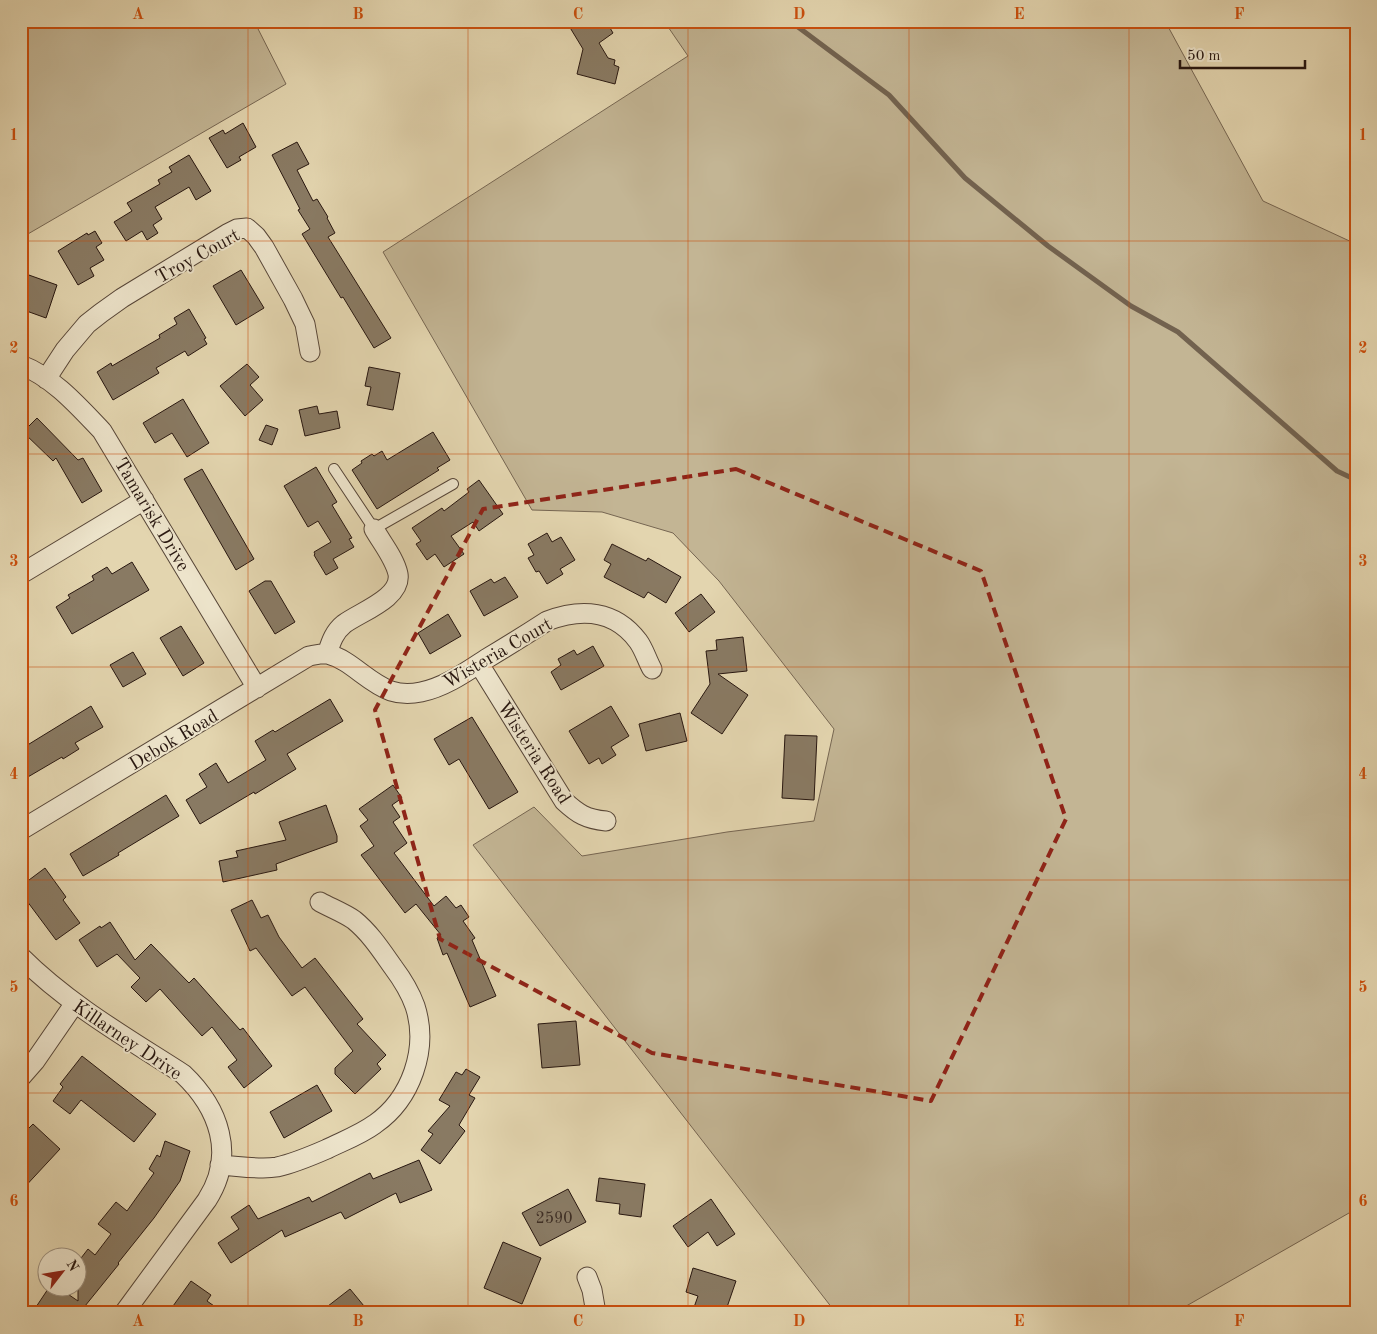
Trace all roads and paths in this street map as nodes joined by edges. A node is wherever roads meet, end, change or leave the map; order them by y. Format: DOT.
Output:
graph roads {
  1 [pos="310,352"];
  2 [pos="21,365"];
  3 [pos="46,379"];
  4 [pos="334,469"];
  5 [pos="453,484"];
  6 [pos="144,500"];
  7 [pos="374,529"];
  8 [pos="21,574"];
  9 [pos="327,654"];
  10 [pos="479,664"];
  11 [pos="652,668"];
  12 [pos="257,688"];
  13 [pos="606,821"];
  14 [pos="21,830"];
  15 [pos="320,902"];
  16 [pos="21,956"];
  17 [pos="74,1004"];
  18 [pos="21,1077"];
  19 [pos="220,1165"];
  20 [pos="586,1277"];
  21 [pos="124,1313"];
  22 [pos="596,1313"];
  1 -- 3 [label="street, Troy Court"];
  2 -- 3 [label="street, Tamarisk Drive"];
  3 -- 6 [label="street, Tamarisk Drive"];
  4 -- 7 [label="lane"];
  5 -- 7 [label="lane"];
  6 -- 8 [label="street"];
  6 -- 12 [label="street, Tamarisk Drive"];
  7 -- 9 [label="street"];
  9 -- 10 [label="street, Wisteria Court"];
  9 -- 12 [label="street, Debok Road"];
  10 -- 11 [label="street, Wisteria Court"];
  10 -- 13 [label="street, Wisteria Road"];
  12 -- 14 [label="street, Debok Road"];
  15 -- 19 [label="street"];
  16 -- 17 [label="street, Killarney Drive"];
  17 -- 18 [label="street"];
  17 -- 19 [label="street, Killarney Drive"];
  19 -- 21 [label="street, Killarney Drive"];
  20 -- 22 [label="street"];
}
